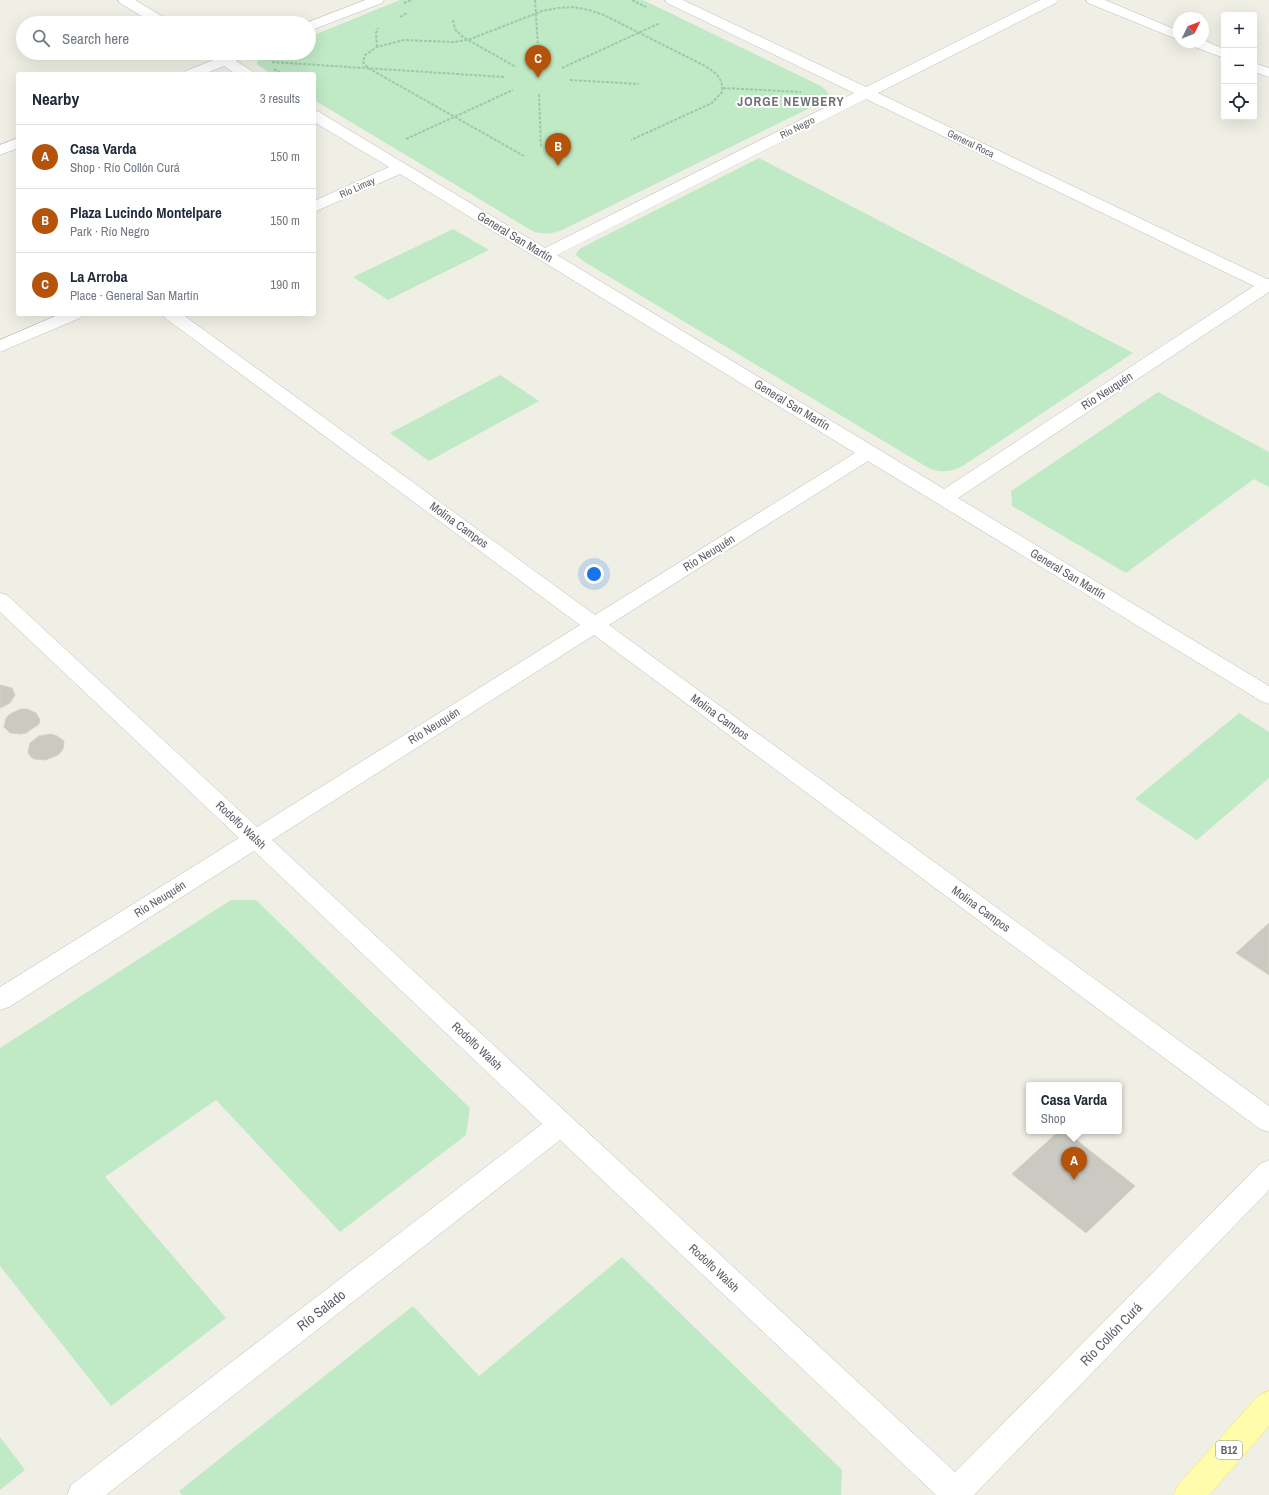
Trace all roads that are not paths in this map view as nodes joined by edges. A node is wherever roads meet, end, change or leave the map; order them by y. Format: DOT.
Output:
graph roads {
  1 [pos="125,0"];
  2 [pos="377,0"];
  3 [pos="672,0"];
  4 [pos="1051,0"];
  5 [pos="1093,0"];
  6 [pos="151,16"];
  7 [pos="316,24"];
  8 [pos="1173,33"];
  9 [pos="1209,48"];
  10 [pos="1221,53"];
  11 [pos="213,60"];
  12 [pos="223,60"];
  13 [pos="1257,68"];
  14 [pos="194,72"];
  15 [pos="244,72"];
  16 [pos="1269,73"];
  17 [pos="866,93"];
  18 [pos="316,116"];
  19 [pos="16,144"];
  20 [pos="0,150"];
  21 [pos="401,168"];
  22 [pos="316,206"];
  23 [pos="544,255"];
  24 [pos="1268,286"];
  25 [pos="70,316"];
  26 [pos="174,316"];
  27 [pos="0,347"];
  28 [pos="869,452"];
  29 [pos="944,498"];
  30 [pos="0,600"];
  31 [pos="595,625"];
  32 [pos="1269,696"];
  33 [pos="256,839"];
  34 [pos="0,1000"];
  35 [pos="1269,1121"];
  36 [pos="561,1124"];
  37 [pos="1269,1172"];
  38 [pos="1269,1405"];
  39 [pos="954,1494"];
  40 [pos="82,1495"];
  41 [pos="1189,1495"];
  1 -- 6 [label="street"];
  2 -- 7 [label="street"];
  3 -- 17 [label="street, General Roca"];
  4 -- 17 [label="street, Río Negro"];
  5 -- 8 [label="street"];
  9 -- 10 [label="street"];
  11 -- 14 [label="street"];
  12 -- 15 [label="street"];
  13 -- 16 [label="street"];
  17 -- 23 [label="street, Río Negro"];
  17 -- 24 [label="street, General Roca"];
  18 -- 21 [label="street, General San Martín"];
  19 -- 20 [label="street"];
  21 -- 22 [label="street, Río Limay"];
  21 -- 23 [label="street, General San Martín"];
  23 -- 28 [label="street, General San Martín"];
  24 -- 29 [label="street, Río Neuquén"];
  25 -- 27 [label="street"];
  26 -- 31 [label="street, Molina Campos"];
  28 -- 29 [label="street, General San Martín"];
  28 -- 31 [label="street, Río Neuquén"];
  29 -- 32 [label="street, General San Martín"];
  30 -- 33 [label="street, Rodolfo Walsh"];
  31 -- 33 [label="street, Río Neuquén"];
  31 -- 35 [label="street, Molina Campos"];
  33 -- 34 [label="street, Río Neuquén"];
  33 -- 36 [label="street, Rodolfo Walsh"];
  36 -- 39 [label="street, Rodolfo Walsh"];
  36 -- 40 [label="street, Río Salado"];
  37 -- 39 [label="street, Río Collón Curá"];
  38 -- 41 [label="main road, B12"];
}
